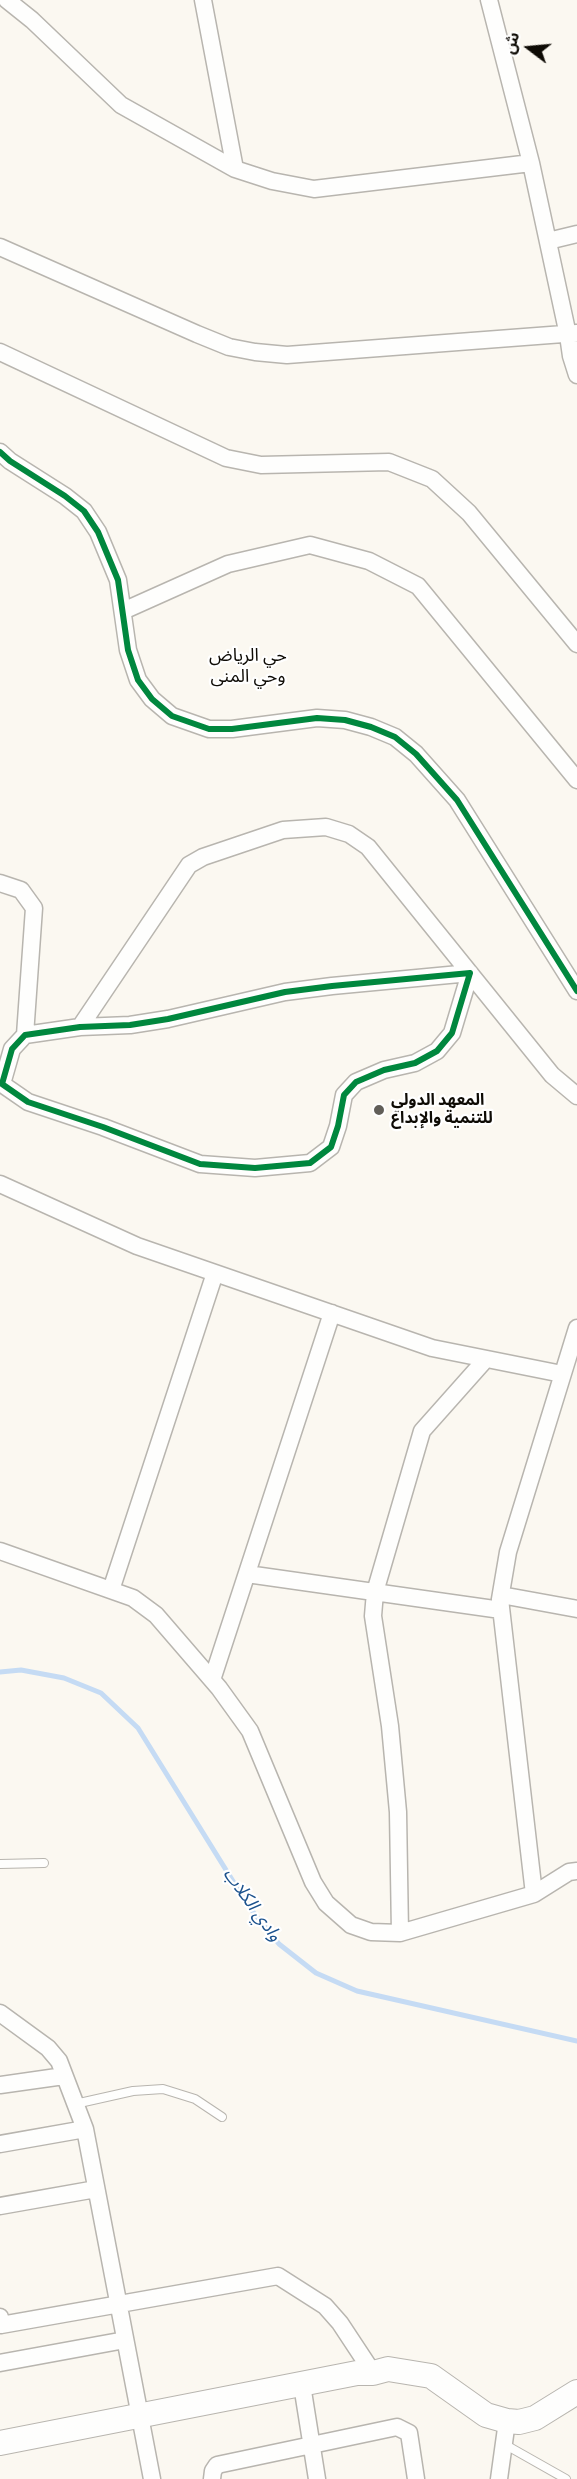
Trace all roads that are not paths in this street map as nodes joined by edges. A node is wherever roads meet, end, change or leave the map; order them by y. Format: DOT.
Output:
graph roads {
  1 [pos="7,0"];
  2 [pos="203,0"];
  3 [pos="489,0"];
  4 [pos="531,163"];
  5 [pos="235,169"];
  6 [pos="577,234"];
  7 [pos="548,241"];
  8 [pos="0,247"];
  9 [pos="573,334"];
  10 [pos="0,352"];
  11 [pos="577,375"];
  12 [pos="0,452"];
  13 [pos="123,611"];
  14 [pos="577,644"];
  15 [pos="577,780"];
  16 [pos="0,883"];
  17 [pos="470,973"];
  18 [pos="577,991"];
  19 [pos="80,1027"];
  20 [pos="25,1035"];
  21 [pos="577,1096"];
  22 [pos="0,1184"];
  23 [pos="215,1273"];
  24 [pos="332,1313"];
  25 [pos="577,1328"];
  26 [pos="486,1359"];
  27 [pos="562,1374"];
  28 [pos="0,1551"];
  29 [pos="247,1574"];
  30 [pos="111,1590"];
  31 [pos="375,1592"];
  32 [pos="501,1603"];
  33 [pos="577,1609"];
  34 [pos="212,1680"];
  35 [pos="44,1863"];
  36 [pos="0,1864"];
  37 [pos="577,1871"];
  38 [pos="534,1894"];
  39 [pos="400,1933"];
  40 [pos="0,2013"];
  41 [pos="64,2076"];
  42 [pos="0,2085"];
  43 [pos="75,2104"];
  44 [pos="222,2117"];
  45 [pos="85,2129"];
  46 [pos="0,2144"];
  47 [pos="96,2189"];
  48 [pos="0,2206"];
  49 [pos="118,2304"];
  50 [pos="0,2317"];
  51 [pos="125,2340"];
  52 [pos="0,2362"];
  53 [pos="373,2373"];
  54 [pos="302,2385"];
  55 [pos="577,2392"];
  56 [pos="140,2416"];
  57 [pos="505,2433"];
  58 [pos="0,2443"];
  59 [pos="312,2445"];
  60 [pos="152,2479"];
  61 [pos="212,2479"];
  62 [pos="317,2479"];
  63 [pos="416,2479"];
  64 [pos="499,2479"];
  65 [pos="566,2479"];
  1 -- 5 [label="street"];
  2 -- 5 [label="street"];
  3 -- 4 [label="street"];
  4 -- 5 [label="street"];
  4 -- 7 [label="street"];
  6 -- 7 [label="street"];
  7 -- 9 [label="street"];
  8 -- 9 [label="street"];
  9 -- 11 [label="street"];
  10 -- 14 [label="street"];
  12 -- 13 [label="street"];
  13 -- 15 [label="street"];
  13 -- 18 [label="street"];
  16 -- 20 [label="street"];
  17 -- 19 [label="street"];
  17 -- 19 [label="street"];
  17 -- 20 [label="street"];
  17 -- 21 [label="street"];
  19 -- 20 [label="street"];
  22 -- 23 [label="street"];
  23 -- 24 [label="street"];
  23 -- 30 [label="street"];
  24 -- 26 [label="street"];
  24 -- 29 [label="street"];
  25 -- 27 [label="street"];
  26 -- 27 [label="street"];
  26 -- 31 [label="street"];
  27 -- 32 [label="street"];
  28 -- 30 [label="street"];
  29 -- 31 [label="street"];
  29 -- 34 [label="street"];
  30 -- 34 [label="street"];
  31 -- 32 [label="street"];
  31 -- 39 [label="street"];
  32 -- 33 [label="street"];
  32 -- 38 [label="street"];
  34 -- 39 [label="street"];
  35 -- 36 [label="lane"];
  37 -- 38 [label="street"];
  38 -- 39 [label="street"];
  40 -- 41 [label="street"];
  41 -- 42 [label="street"];
  41 -- 43 [label="street"];
  43 -- 44 [label="lane"];
  43 -- 45 [label="street"];
  45 -- 46 [label="street"];
  45 -- 47 [label="street"];
  47 -- 48 [label="street"];
  47 -- 49 [label="street"];
  49 -- 50 [label="street"];
  49 -- 51 [label="street"];
  49 -- 53 [label="street"];
  51 -- 52 [label="street"];
  51 -- 56 [label="street"];
  53 -- 54 [label="main road"];
  53 -- 57 [label="main road"];
  54 -- 56 [label="main road"];
  54 -- 59 [label="street"];
  55 -- 57 [label="main road"];
  56 -- 58 [label="main road"];
  56 -- 60 [label="street"];
  57 -- 64 [label="street"];
  57 -- 65 [label="lane"];
  59 -- 61 [label="street"];
  59 -- 62 [label="street"];
  59 -- 63 [label="street"];
}
